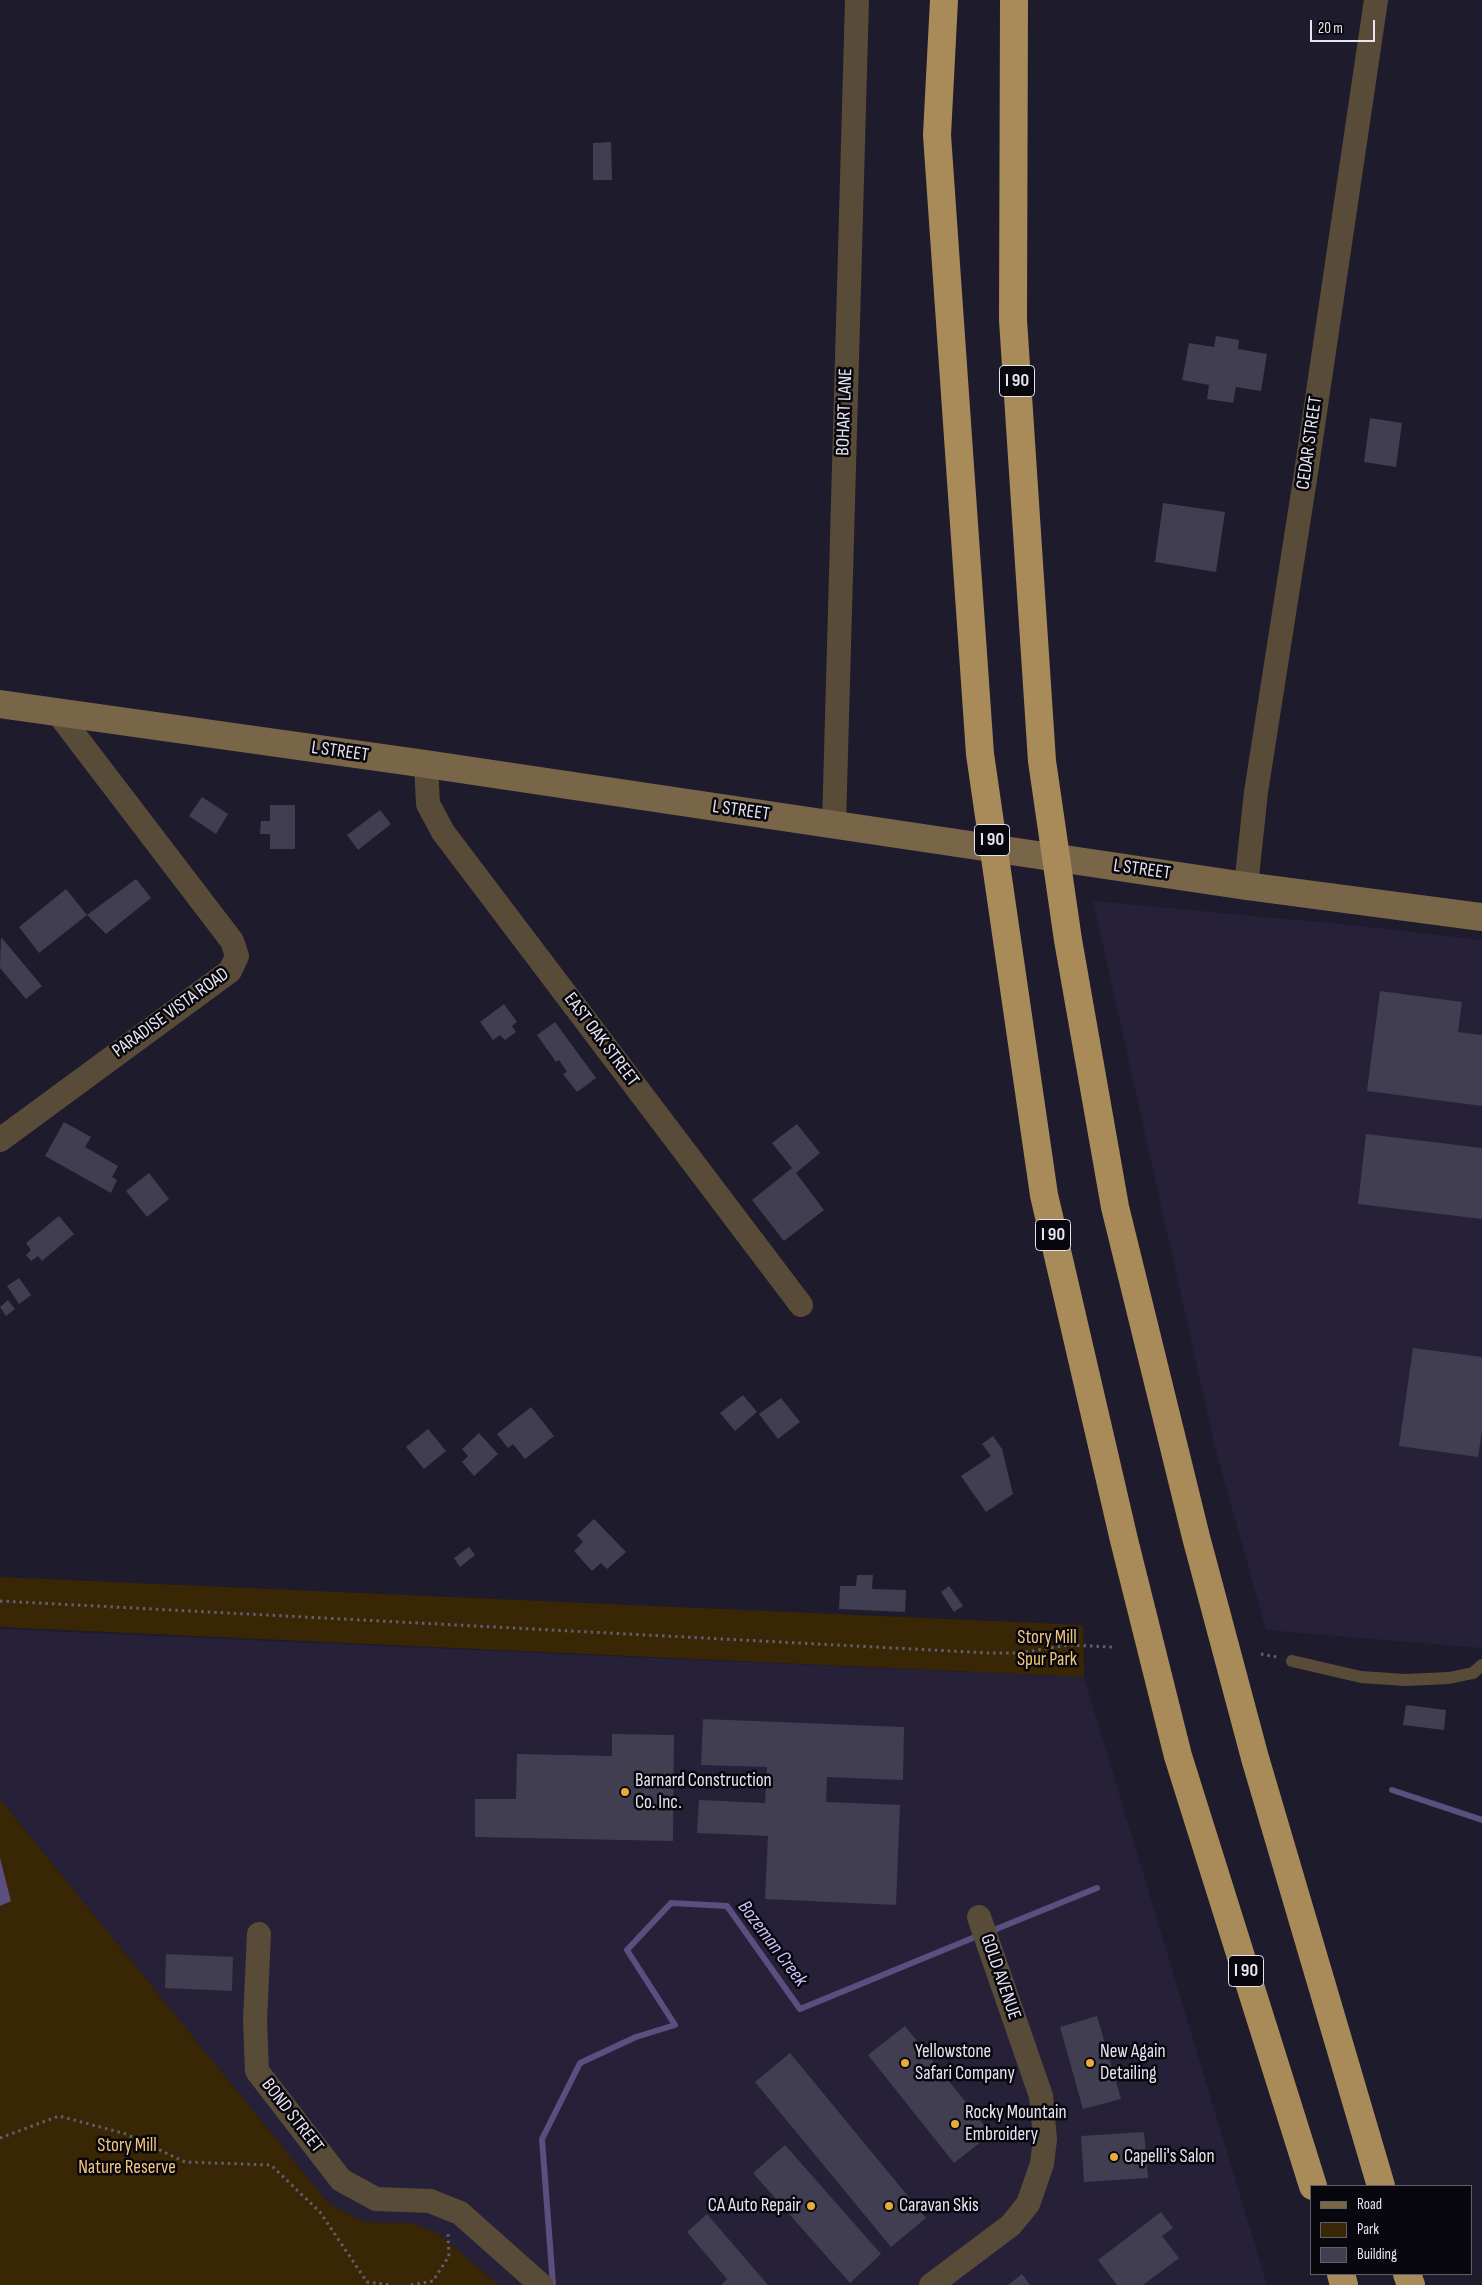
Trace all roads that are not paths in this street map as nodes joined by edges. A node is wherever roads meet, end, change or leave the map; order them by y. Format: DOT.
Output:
graph roads {
  1 [pos="857,0"];
  2 [pos="944,0"];
  3 [pos="1014,0"];
  4 [pos="1376,0"];
  5 [pos="0,704"];
  6 [pos="57,712"];
  7 [pos="426,764"];
  8 [pos="834,825"];
  9 [pos="1246,886"];
  10 [pos="1482,917"];
  11 [pos="0,1140"];
  12 [pos="801,1305"];
  13 [pos="1292,1661"];
  14 [pos="1482,1665"];
  15 [pos="979,1917"];
  16 [pos="259,1934"];
  17 [pos="1313,2185"];
  18 [pos="1382,2185"];
  19 [pos="541,2285"];
  20 [pos="931,2285"];
  1 -- 8 [label="street, BOHART LANE"];
  2 -- 17 [label="highway, I 90"];
  3 -- 18 [label="highway, I 90"];
  4 -- 9 [label="street, CEDAR STREET"];
  5 -- 6 [label="street, L STREET"];
  6 -- 7 [label="street, L STREET"];
  6 -- 11 [label="street, PARADISE VISTA ROAD"];
  7 -- 8 [label="street, L STREET"];
  7 -- 12 [label="street, EAST OAK STREET"];
  8 -- 9 [label="street, L STREET"];
  9 -- 10 [label="street, L STREET"];
  13 -- 14 [label="lane"];
  15 -- 20 [label="street, GOLD AVENUE"];
  16 -- 19 [label="street, BOND STREET"];
}
